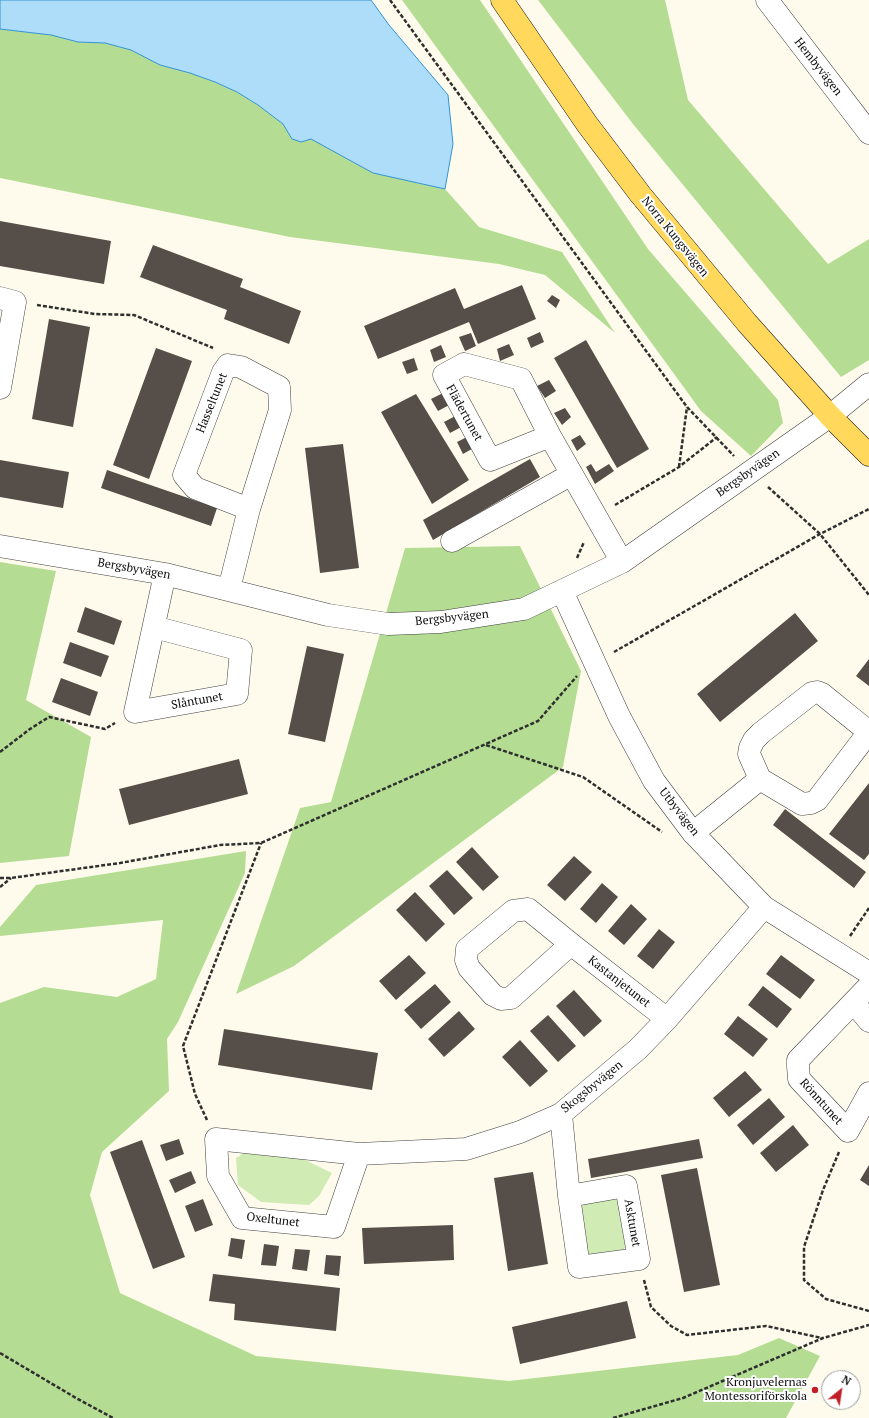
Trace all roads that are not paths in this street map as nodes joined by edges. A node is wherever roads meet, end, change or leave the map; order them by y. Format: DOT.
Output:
graph roads {
  1 [pos="502,0"];
  2 [pos="767,0"];
  3 [pos="869,133"];
  4 [pos="8,300"];
  5 [pos="869,384"];
  6 [pos="0,388"];
  7 [pos="830,416"];
  8 [pos="550,436"];
  9 [pos="869,455"];
  10 [pos="572,474"];
  11 [pos="248,509"];
  12 [pos="452,541"];
  13 [pos="0,546"];
  14 [pos="622,562"];
  15 [pos="165,574"];
  16 [pos="229,589"];
  17 [pos="562,591"];
  18 [pos="154,627"];
  19 [pos="760,779"];
  20 [pos="694,833"];
  21 [pos="764,907"];
  22 [pos="571,944"];
  23 [pos="869,973"];
  24 [pos="869,986"];
  25 [pos="854,1003"];
  26 [pos="667,1019"];
  27 [pos="869,1021"];
  28 [pos="869,1093"];
  29 [pos="561,1114"];
  30 [pos="359,1154"];
  31 [pos="568,1196"];
  1 -- 7 [label="main road, Norra Kungsvägen"];
  2 -- 3 [label="street, Hembyvägen"];
  4 -- 6 [label="street"];
  5 -- 7 [label="street"];
  7 -- 9 [label="main road, Norra Kungsvägen"];
  7 -- 14 [label="street, Bergsbyvägen"];
  8 -- 8 [label="street, Flädertunet"];
  8 -- 10 [label="street, Flädertunet"];
  10 -- 12 [label="street"];
  10 -- 14 [label="street, Flädertunet"];
  11 -- 11 [label="street, Hasseltunet"];
  11 -- 16 [label="street, Hasseltunet"];
  13 -- 15 [label="street, Bergsbyvägen"];
  14 -- 17 [label="street, Bergsbyvägen"];
  15 -- 16 [label="street, Bergsbyvägen"];
  15 -- 18 [label="street"];
  16 -- 17 [label="street, Bergsbyvägen"];
  17 -- 20 [label="street, Utbyvägen"];
  18 -- 18 [label="street, Slåntunet"];
  19 -- 19 [label="street"];
  19 -- 20 [label="street"];
  20 -- 21 [label="street, Utbyvägen"];
  21 -- 23 [label="street, Utbyvägen"];
  21 -- 26 [label="street, Skogsbyvägen"];
  22 -- 22 [label="street, Kastanjetunet"];
  22 -- 26 [label="street, Kastanjetunet"];
  24 -- 25 [label="street, Rönntunet"];
  25 -- 27 [label="street"];
  25 -- 28 [label="street, Rönntunet"];
  26 -- 29 [label="street, Skogsbyvägen"];
  29 -- 30 [label="street, Skogsbyvägen"];
  29 -- 31 [label="street, Asktunet"];
  30 -- 30 [label="street, Oxeltunet"];
  31 -- 31 [label="street, Asktunet"];
}
